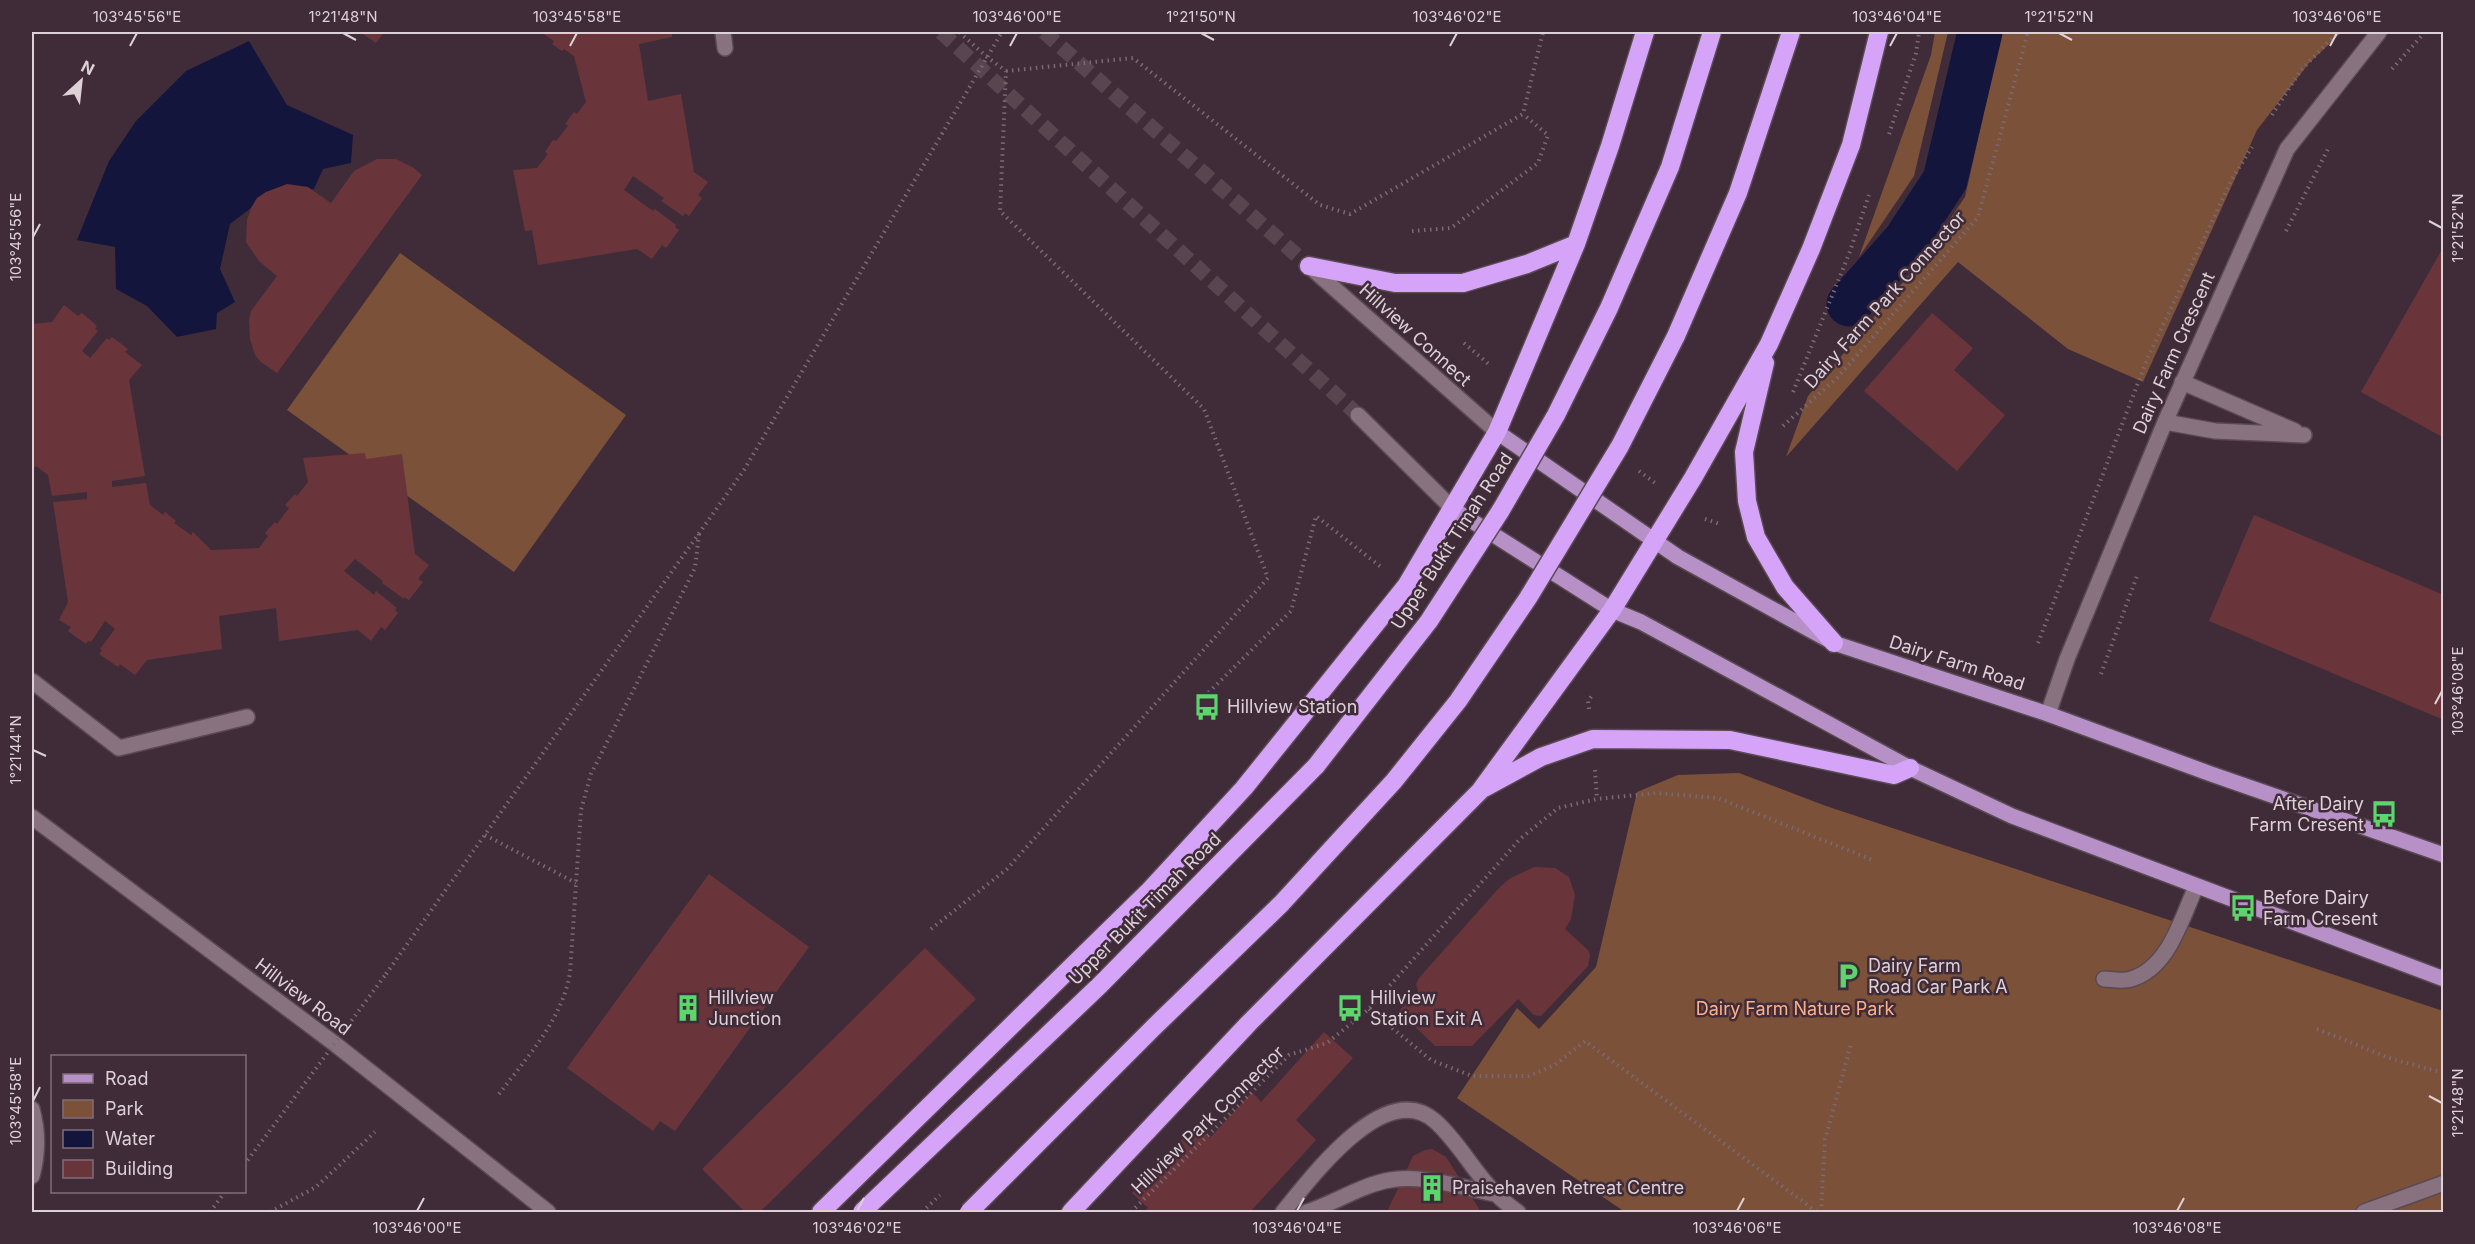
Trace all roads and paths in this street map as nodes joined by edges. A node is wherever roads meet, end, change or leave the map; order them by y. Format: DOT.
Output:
graph roads {
  1 [pos="723,32"];
  2 [pos="959,32"];
  3 [pos="1002,32"];
  4 [pos="1543,32"];
  5 [pos="1645,32"];
  6 [pos="1712,32"];
  7 [pos="1791,32"];
  8 [pos="1879,32"];
  9 [pos="2028,32"];
  10 [pos="2379,32"];
  11 [pos="2425,32"];
  12 [pos="725,48"];
  13 [pos="987,57"];
  14 [pos="1006,71"];
  15 [pos="2386,75"];
  16 [pos="1523,114"];
  17 [pos="2333,138"];
  18 [pos="1412,231"];
  19 [pos="2285,234"];
  20 [pos="1576,244"];
  21 [pos="1309,266"];
  22 [pos="1769,344"];
  23 [pos="2182,382"];
  24 [pos="1358,415"];
  25 [pos="2164,422"];
  26 [pos="1497,432"];
  27 [pos="1776,432"];
  28 [pos="1453,509"];
  29 [pos="1316,516"];
  30 [pos="699,533"];
  31 [pos="1656,540"];
  32 [pos="2138,573"];
  33 [pos="1612,610"];
  34 [pos="1834,643"];
  35 [pos="2102,674"];
  36 [pos="32,681"];
  37 [pos="1200,701"];
  38 [pos="2048,714"];
  39 [pos="247,717"];
  40 [pos="1910,768"];
  41 [pos="1480,791"];
  42 [pos="32,817"];
  43 [pos="485,835"];
  44 [pos="2444,855"];
  45 [pos="1875,861"];
  46 [pos="576,883"];
  47 [pos="2196,887"];
  48 [pos="931,929"];
  49 [pos="2104,979"];
  50 [pos="2444,979"];
  51 [pos="1369,1009"];
  52 [pos="2317,1029"];
  53 [pos="1851,1044"];
  54 [pos="2444,1072"];
  55 [pos="499,1094"];
  56 [pos="32,1109"];
  57 [pos="375,1132"];
  58 [pos="246,1162"];
  59 [pos="32,1176"];
  60 [pos="2444,1183"];
  61 [pos="224,1193"];
  62 [pos="1496,1194"];
  63 [pos="210,1212"];
  64 [pos="270,1212"];
  65 [pos="548,1212"];
  66 [pos="821,1212"];
  67 [pos="862,1212"];
  68 [pos="969,1212"];
  69 [pos="1071,1212"];
  70 [pos="1131,1212"];
  71 [pos="1283,1212"];
  72 [pos="1307,1212"];
  73 [pos="1518,1212"];
  74 [pos="1819,1212"];
  75 [pos="2364,1212"];
  1 -- 12 [label="street"];
  2 -- 13 [label="path"];
  3 -- 13 [label="path"];
  4 -- 16 [label="path"];
  5 -- 20 [label="highway"];
  6 -- 67 [label="highway, Upper Bukit Timah Road, bridge"];
  7 -- 68 [label="highway, bridge"];
  8 -- 22 [label="highway"];
  9 -- 27 [label="path, Dairy Farm Park Connector"];
  10 -- 23 [label="street, Dairy Farm Crescent"];
  11 -- 15 [label="path"];
  13 -- 14 [label="path"];
  13 -- 30 [label="path"];
  14 -- 16 [label="path"];
  14 -- 48 [label="path"];
  16 -- 18 [label="path"];
  17 -- 19 [label="path"];
  20 -- 21 [label="highway"];
  20 -- 26 [label="highway"];
  21 -- 26 [label="street, Hillview Connect"];
  22 -- 31 [label="highway"];
  22 -- 34 [label="highway"];
  23 -- 25 [label="street, Dairy Farm Crescent"];
  23 -- 25 [label="street"];
  24 -- 28 [label="street"];
  25 -- 38 [label="street, Dairy Farm Crescent"];
  26 -- 28 [label="highway"];
  26 -- 31 [label="main road, Dairy Farm Road"];
  28 -- 33 [label="main road"];
  28 -- 66 [label="highway"];
  29 -- 37 [label="path"];
  30 -- 43 [label="path"];
  30 -- 46 [label="path"];
  31 -- 33 [label="highway"];
  31 -- 34 [label="main road, Dairy Farm Road"];
  32 -- 35 [label="path"];
  33 -- 40 [label="main road"];
  33 -- 41 [label="highway"];
  34 -- 38 [label="main road, Dairy Farm Road"];
  36 -- 39 [label="street"];
  38 -- 44 [label="main road, Dairy Farm Road"];
  40 -- 41 [label="highway"];
  40 -- 47 [label="main road"];
  41 -- 69 [label="highway"];
  42 -- 65 [label="street, Hillview Road"];
  43 -- 46 [label="path"];
  43 -- 58 [label="path, bridge"];
  45 -- 51 [label="path, Hillview Park Connector"];
  46 -- 55 [label="path"];
  47 -- 49 [label="street"];
  47 -- 50 [label="main road"];
  51 -- 70 [label="path, Hillview Park Connector"];
  51 -- 74 [label="path"];
  52 -- 54 [label="path"];
  53 -- 74 [label="path"];
  56 -- 59 [label="street"];
  57 -- 64 [label="path"];
  60 -- 75 [label="street"];
  61 -- 63 [label="path"];
  62 -- 71 [label="street"];
  62 -- 72 [label="street"];
  62 -- 73 [label="street"];
}
